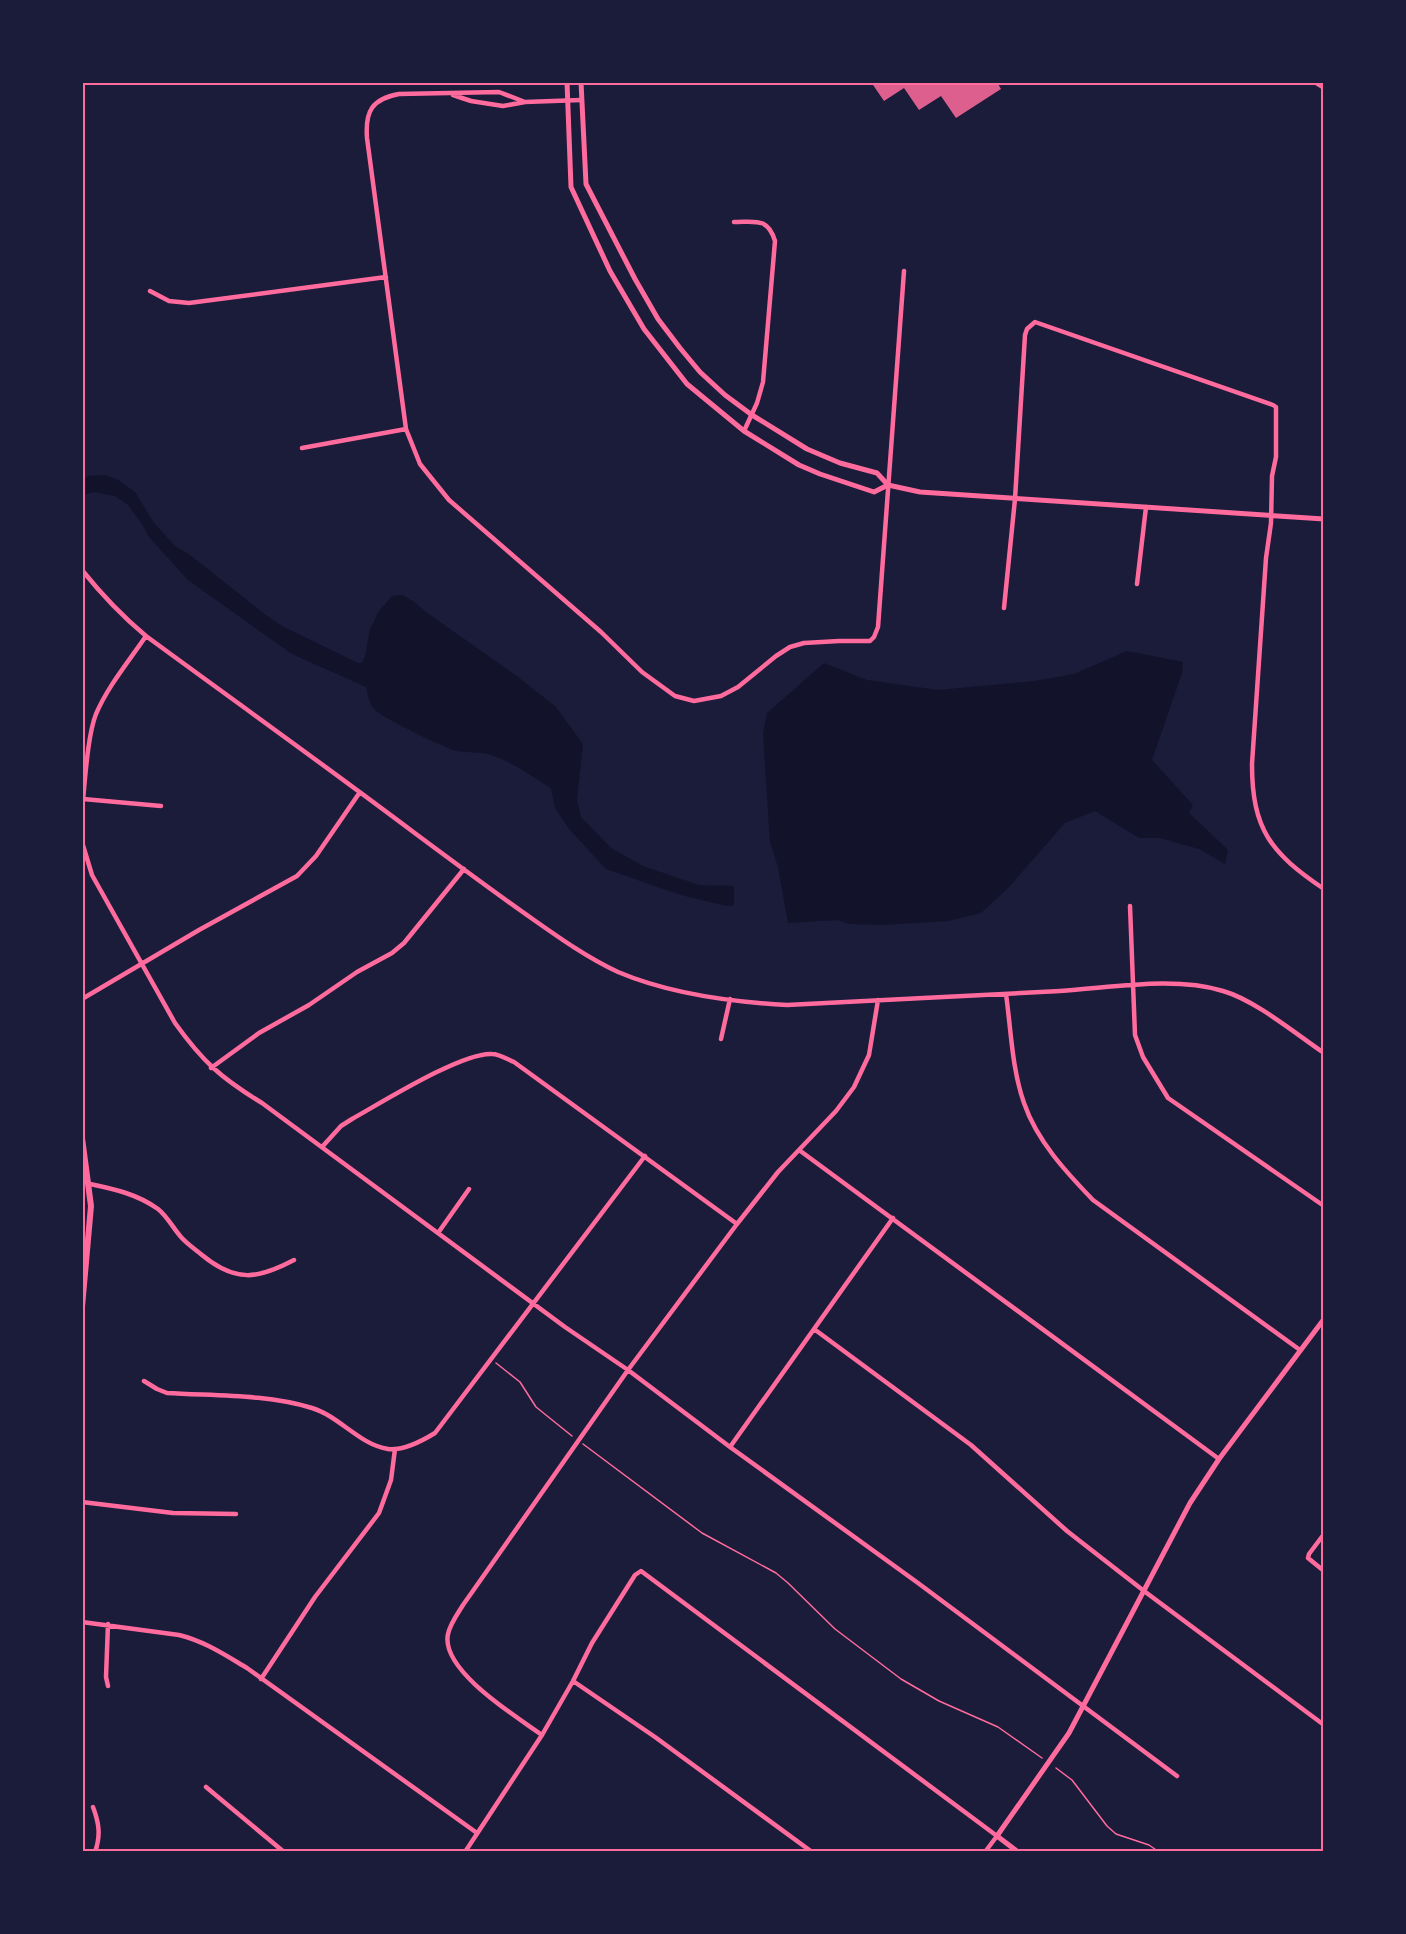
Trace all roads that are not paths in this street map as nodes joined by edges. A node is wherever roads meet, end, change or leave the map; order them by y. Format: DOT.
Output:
graph roads {
  1 [pos="567,82"];
  2 [pos="581,82"];
  3 [pos="1316,82"];
  4 [pos="1323,87"];
  5 [pos="450,94"];
  6 [pos="581,100"];
  7 [pos="567,101"];
  8 [pos="525,102"];
  9 [pos="734,222"];
  10 [pos="904,271"];
  11 [pos="386,277"];
  12 [pos="150,291"];
  13 [pos="752,415"];
  14 [pos="406,429"];
  15 [pos="744,431"];
  16 [pos="302,448"];
  17 [pos="888,485"];
  18 [pos="1015,499"];
  19 [pos="1146,507"];
  20 [pos="1271,515"];
  21 [pos="1323,519"];
  22 [pos="82,570"];
  23 [pos="1137,584"];
  24 [pos="1004,608"];
  25 [pos="146,636"];
  26 [pos="360,792"];
  27 [pos="83,800"];
  28 [pos="161,806"];
  29 [pos="82,810"];
  30 [pos="82,842"];
  31 [pos="464,869"];
  32 [pos="1323,890"];
  33 [pos="1130,906"];
  34 [pos="141,964"];
  35 [pos="1133,985"];
  36 [pos="1006,994"];
  37 [pos="82,999"];
  38 [pos="730,999"];
  39 [pos="878,1000"];
  40 [pos="722,1040"];
  41 [pos="1323,1053"];
  42 [pos="211,1068"];
  43 [pos="82,1138"];
  44 [pos="322,1147"];
  45 [pos="799,1150"];
  46 [pos="645,1156"];
  47 [pos="90,1184"];
  48 [pos="469,1189"];
  49 [pos="1323,1206"];
  50 [pos="893,1218"];
  51 [pos="737,1224"];
  52 [pos="438,1233"];
  53 [pos="294,1260"];
  54 [pos="533,1304"];
  55 [pos="82,1307"];
  56 [pos="1323,1319"];
  57 [pos="814,1329"];
  58 [pos="1300,1350"];
  59 [pos="628,1370"];
  60 [pos="144,1381"];
  61 [pos="730,1447"];
  62 [pos="395,1449"];
  63 [pos="1219,1459"];
  64 [pos="82,1502"];
  65 [pos="236,1514"];
  66 [pos="1323,1534"];
  67 [pos="1323,1571"];
  68 [pos="1144,1591"];
  69 [pos="82,1622"];
  70 [pos="108,1624"];
  71 [pos="261,1678"];
  72 [pos="573,1681"];
  73 [pos="108,1686"];
  74 [pos="1083,1707"];
  75 [pos="1323,1725"];
  76 [pos="542,1735"];
  77 [pos="1177,1776"];
  78 [pos="206,1787"];
  79 [pos="93,1807"];
  80 [pos="477,1833"];
  81 [pos="997,1836"];
  82 [pos="95,1851"];
  83 [pos="284,1851"];
  84 [pos="465,1851"];
  85 [pos="812,1851"];
  86 [pos="985,1851"];
  87 [pos="1018,1851"];
  1 -- 7 [label="street"];
  2 -- 6 [label="street"];
  3 -- 4 [label="main road"];
  5 -- 8 [label="street"];
  5 -- 8 [label="street"];
  5 -- 11 [label="street"];
  6 -- 7 [label="street"];
  6 -- 13 [label="street"];
  7 -- 8 [label="street"];
  7 -- 15 [label="street"];
  9 -- 13 [label="street"];
  10 -- 17 [label="street"];
  11 -- 12 [label="street"];
  11 -- 14 [label="street"];
  13 -- 15 [label="street"];
  13 -- 17 [label="street"];
  14 -- 16 [label="street"];
  14 -- 17 [label="street"];
  15 -- 17 [label="street"];
  17 -- 18 [label="street"];
  18 -- 19 [label="street"];
  18 -- 20 [label="street"];
  18 -- 24 [label="street"];
  19 -- 20 [label="street"];
  19 -- 23 [label="street"];
  20 -- 21 [label="street"];
  20 -- 32 [label="street"];
  22 -- 25 [label="street"];
  25 -- 26 [label="street"];
  25 -- 27 [label="street"];
  26 -- 31 [label="street"];
  26 -- 34 [label="street"];
  27 -- 28 [label="street"];
  27 -- 29 [label="street"];
  30 -- 34 [label="street"];
  31 -- 38 [label="street"];
  31 -- 42 [label="street"];
  33 -- 35 [label="street"];
  34 -- 37 [label="street"];
  34 -- 42 [label="street"];
  35 -- 36 [label="street"];
  35 -- 41 [label="street"];
  35 -- 49 [label="street"];
  36 -- 39 [label="street"];
  36 -- 58 [label="street"];
  38 -- 39 [label="street"];
  38 -- 40 [label="street"];
  39 -- 45 [label="street"];
  42 -- 44 [label="street"];
  43 -- 47 [label="main road"];
  44 -- 46 [label="street"];
  44 -- 52 [label="street"];
  45 -- 50 [label="street"];
  45 -- 51 [label="street"];
  46 -- 51 [label="street"];
  46 -- 54 [label="street"];
  47 -- 53 [label="street"];
  47 -- 55 [label="main road"];
  48 -- 52 [label="street"];
  50 -- 57 [label="street"];
  50 -- 63 [label="street"];
  51 -- 59 [label="street"];
  52 -- 54 [label="street"];
  54 -- 59 [label="street"];
  54 -- 62 [label="street"];
  56 -- 58 [label="street"];
  57 -- 61 [label="street"];
  57 -- 68 [label="street"];
  58 -- 63 [label="street"];
  59 -- 61 [label="street"];
  59 -- 76 [label="street"];
  60 -- 62 [label="street"];
  61 -- 74 [label="street"];
  62 -- 71 [label="street"];
  63 -- 68 [label="street"];
  64 -- 65 [label="street"];
  66 -- 67 [label="street"];
  68 -- 74 [label="street"];
  68 -- 75 [label="street"];
  69 -- 70 [label="street"];
  70 -- 71 [label="street"];
  70 -- 73 [label="street"];
  71 -- 80 [label="street"];
  72 -- 76 [label="street"];
  72 -- 81 [label="street"];
  72 -- 85 [label="street"];
  74 -- 77 [label="street"];
  74 -- 81 [label="street"];
  76 -- 80 [label="street"];
  78 -- 83 [label="street"];
  79 -- 82 [label="street"];
  80 -- 84 [label="street"];
  81 -- 86 [label="street"];
  81 -- 87 [label="street"];
}
